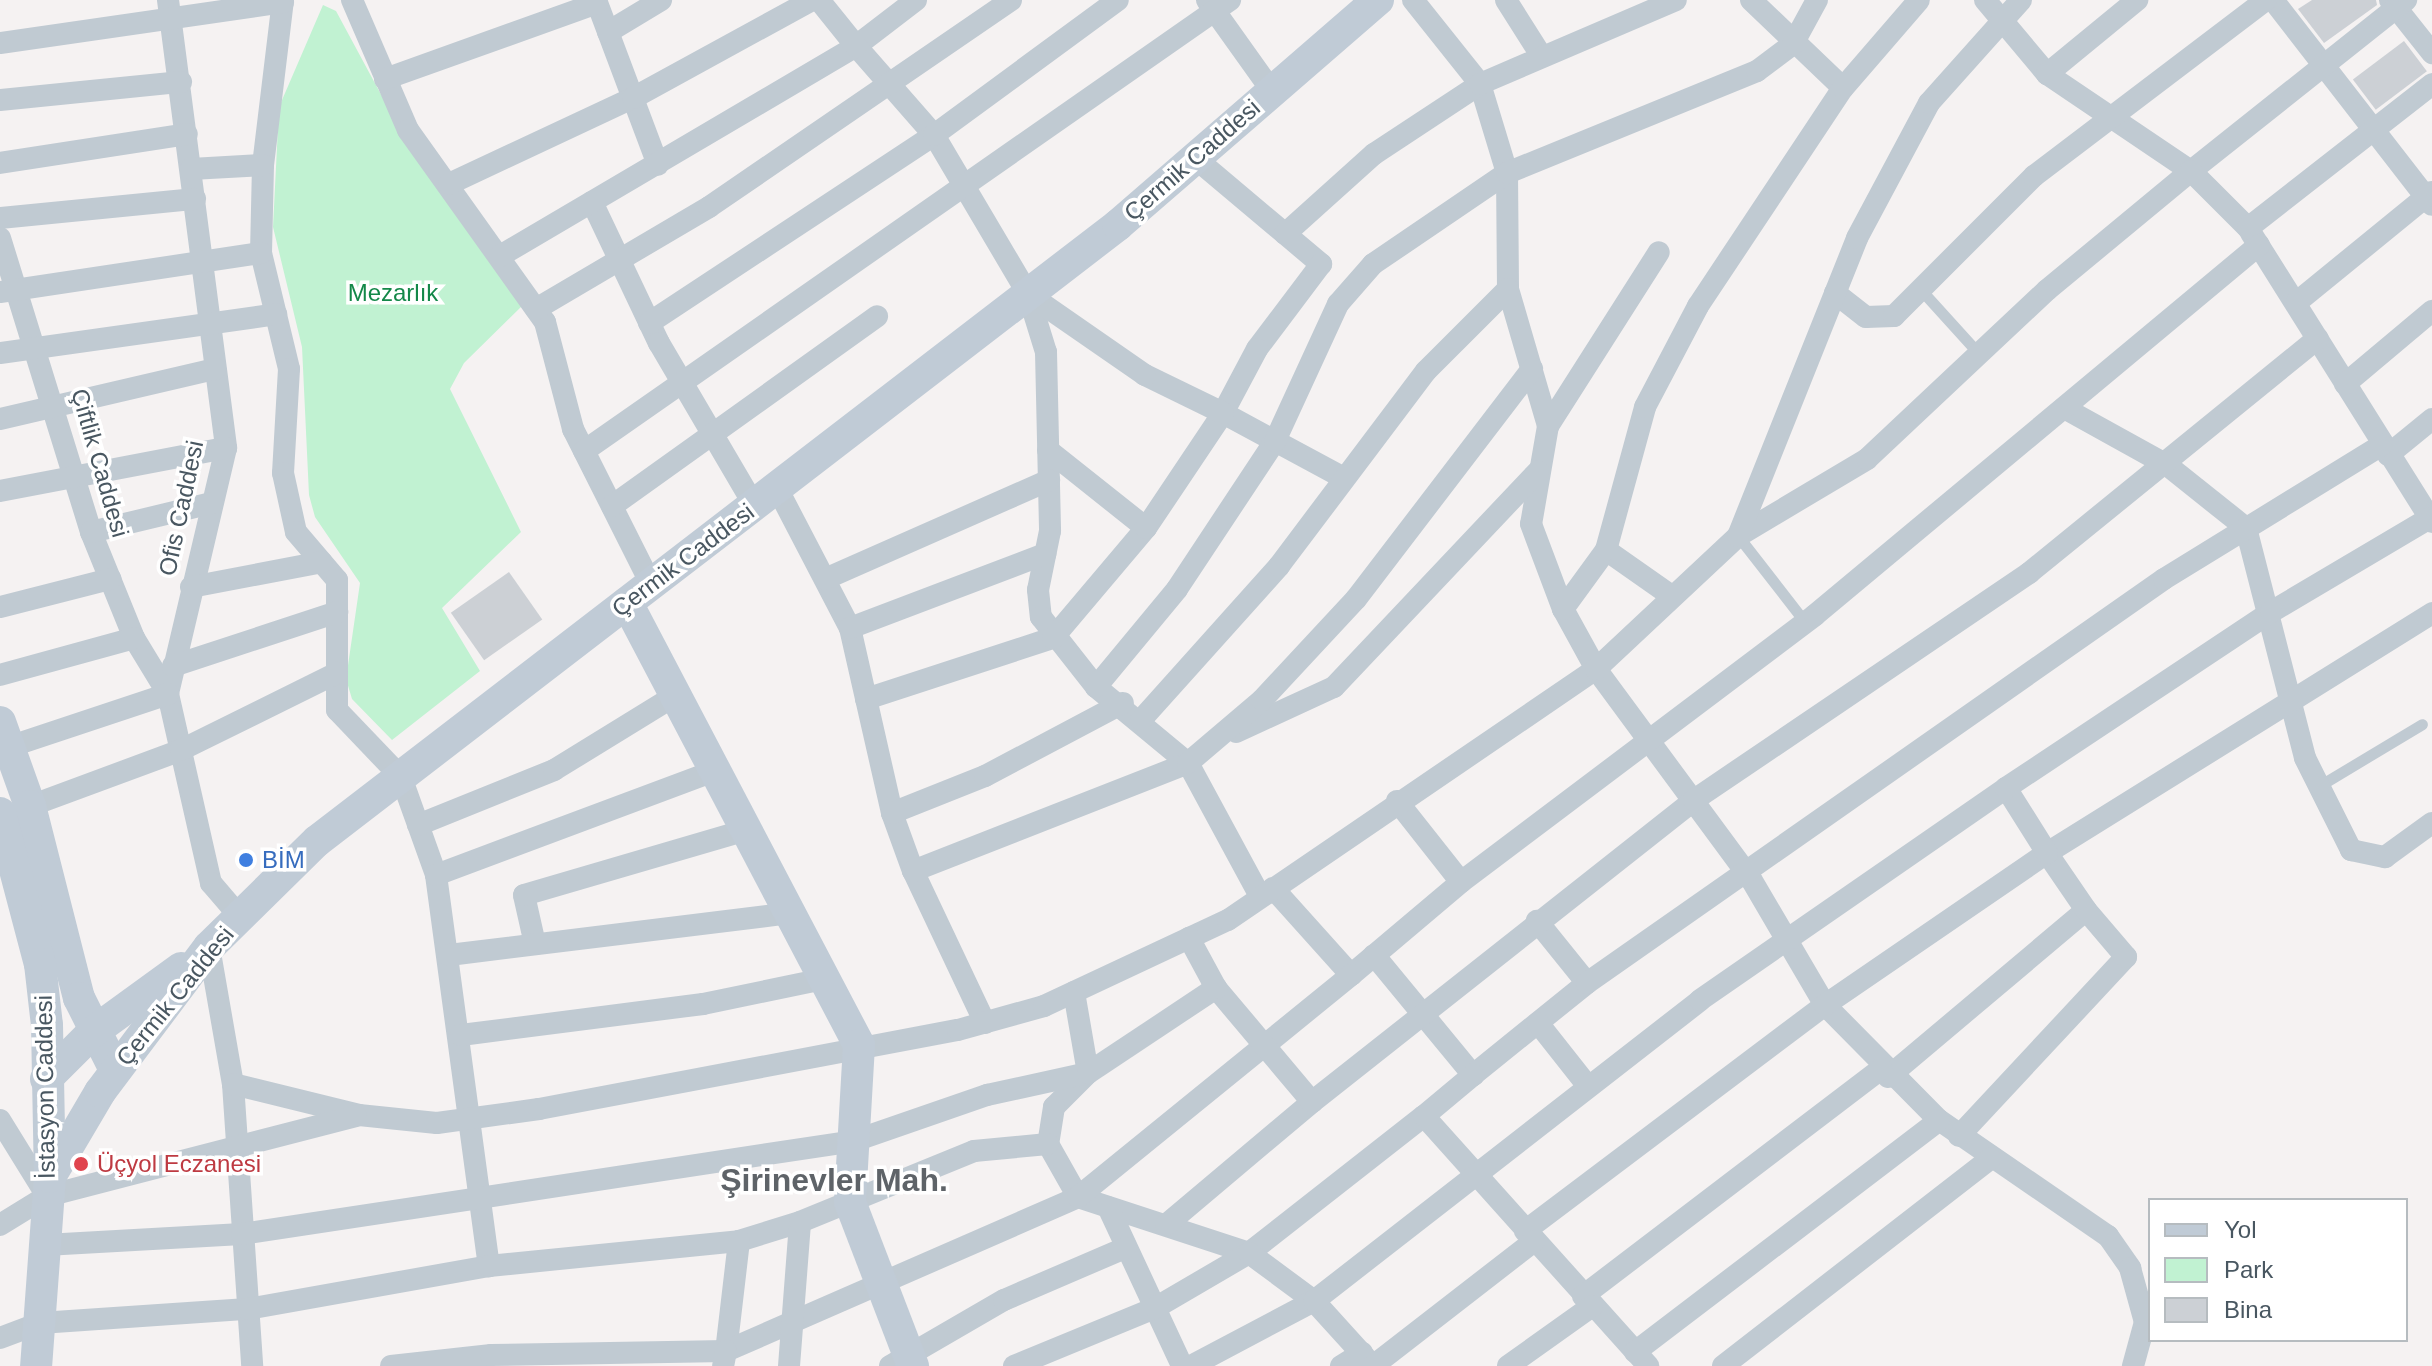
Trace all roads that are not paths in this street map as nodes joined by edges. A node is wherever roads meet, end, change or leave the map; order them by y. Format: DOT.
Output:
graph roads {
  1 [pos="352,0"];
  2 [pos="661,0"];
  3 [pos="812,0"];
  4 [pos="819,0"];
  5 [pos="916,0"];
  6 [pos="1011,0"];
  7 [pos="1118,0"];
  8 [pos="1378,0"];
  9 [pos="1413,0"];
  10 [pos="1506,0"];
  11 [pos="1676,0"];
  12 [pos="1751,0"];
  13 [pos="1817,0"];
  14 [pos="1919,0"];
  15 [pos="1985,0"];
  16 [pos="2021,0"];
  17 [pos="2137,0"];
  18 [pos="2266,0"];
  19 [pos="2273,0"];
  20 [pos="283,1"];
  21 [pos="596,1"];
  22 [pos="2397,3"];
  23 [pos="1218,4"];
  24 [pos="169,8"];
  25 [pos="1998,21"];
  26 [pos="608,32"];
  27 [pos="0,43"];
  28 [pos="1793,44"];
  29 [pos="856,46"];
  30 [pos="2432,53"];
  31 [pos="1542,57"];
  32 [pos="2321,65"];
  33 [pos="2047,74"];
  34 [pos="385,79"];
  35 [pos="181,82"];
  36 [pos="1480,84"];
  37 [pos="2432,84"];
  38 [pos="894,85"];
  39 [pos="1843,88"];
  40 [pos="1272,91"];
  41 [pos="633,98"];
  42 [pos="0,100"];
  43 [pos="2113,117"];
  44 [pos="2372,129"];
  45 [pos="187,134"];
  46 [pos="934,135"];
  47 [pos="1195,158"];
  48 [pos="0,163"];
  49 [pos="263,165"];
  50 [pos="658,165"];
  51 [pos="191,169"];
  52 [pos="2191,171"];
  53 [pos="1507,173"];
  54 [pos="449,184"];
  55 [pos="967,187"];
  56 [pos="2430,198"];
  57 [pos="195,199"];
  58 [pos="592,202"];
  59 [pos="0,218"];
  60 [pos="1285,234"];
  61 [pos="2253,237"];
  62 [pos="0,238"];
  63 [pos="1659,252"];
  64 [pos="261,253"];
  65 [pos="500,256"];
  66 [pos="202,260"];
  67 [pos="619,260"];
  68 [pos="8,289"];
  69 [pos="1508,289"];
  70 [pos="1922,291"];
  71 [pos="1835,293"];
  72 [pos="1028,294"];
  73 [pos="2297,302"];
  74 [pos="536,309"];
  75 [pos="2432,311"];
  76 [pos="276,314"];
  77 [pos="877,316"];
  78 [pos="209,321"];
  79 [pos="649,323"];
  80 [pos="2318,338"];
  81 [pos="35,342"];
  82 [pos="0,353"];
  83 [pos="1980,355"];
  84 [pos="215,369"];
  85 [pos="1532,369"];
  86 [pos="680,378"];
  87 [pos="2345,384"];
  88 [pos="57,406"];
  89 [pos="2064,408"];
  90 [pos="1223,413"];
  91 [pos="0,419"];
  92 [pos="2432,419"];
  93 [pos="1548,426"];
  94 [pos="710,431"];
  95 [pos="1275,441"];
  96 [pos="226,448"];
  97 [pos="1048,450"];
  98 [pos="2385,450"];
  99 [pos="584,451"];
  100 [pos="2167,465"];
  101 [pos="1539,471"];
  102 [pos="1340,476"];
  103 [pos="74,478"];
  104 [pos="1049,480"];
  105 [pos="0,491"];
  106 [pos="766,496"];
  107 [pos="212,503"];
  108 [pos="612,506"];
  109 [pos="2431,520"];
  110 [pos="1146,528"];
  111 [pos="2246,528"];
  112 [pos="91,532"];
  113 [pos="1738,536"];
  114 [pos="1606,550"];
  115 [pos="1045,554"];
  116 [pos="322,562"];
  117 [pos="110,579"];
  118 [pos="825,579"];
  119 [pos="191,587"];
  120 [pos="639,593"];
  121 [pos="1670,595"];
  122 [pos="0,607"];
  123 [pos="1563,609"];
  124 [pos="337,612"];
  125 [pos="2271,612"];
  126 [pos="2432,613"];
  127 [pos="1805,622"];
  128 [pos="850,628"];
  129 [pos="134,638"];
  130 [pos="1053,638"];
  131 [pos="173,666"];
  132 [pos="1596,669"];
  133 [pos="337,673"];
  134 [pos="0,675"];
  135 [pos="1096,687"];
  136 [pos="168,694"];
  137 [pos="676,695"];
  138 [pos="2289,698"];
  139 [pos="866,699"];
  140 [pos="1123,703"];
  141 [pos="1141,720"];
  142 [pos="2422,724"];
  143 [pos="5,734"];
  144 [pos="1213,742"];
  145 [pos="1650,746"];
  146 [pos="181,750"];
  147 [pos="1188,763"];
  148 [pos="714,771"];
  149 [pos="401,777"];
  150 [pos="2319,786"];
  151 [pos="2006,788"];
  152 [pos="1694,800"];
  153 [pos="1397,801"];
  154 [pos="892,813"];
  155 [pos="9,819"];
  156 [pos="2432,823"];
  157 [pos="418,825"];
  158 [pos="747,830"];
  159 [pos="2047,853"];
  160 [pos="1743,868"];
  161 [pos="913,871"];
  162 [pos="436,875"];
  163 [pos="1461,882"];
  164 [pos="1266,892"];
  165 [pos="2086,910"];
  166 [pos="791,913"];
  167 [pos="240,917"];
  168 [pos="1537,921"];
  169 [pos="1189,938"];
  170 [pos="535,944"];
  171 [pos="1789,944"];
  172 [pos="209,947"];
  173 [pos="449,955"];
  174 [pos="1374,955"];
  175 [pos="1351,975"];
  176 [pos="828,978"];
  177 [pos="1587,983"];
  178 [pos="1216,988"];
  179 [pos="1074,992"];
  180 [pos="1825,1005"];
  181 [pos="1422,1012"];
  182 [pos="985,1023"];
  183 [pos="1538,1023"];
  184 [pos="93,1032"];
  185 [pos="461,1035"];
  186 [pos="859,1045"];
  187 [pos="1264,1046"];
  188 [pos="115,1070"];
  189 [pos="1088,1073"];
  190 [pos="1885,1073"];
  191 [pos="1473,1075"];
  192 [pos="46,1079"];
  193 [pos="233,1084"];
  194 [pos="1587,1085"];
  195 [pos="1312,1102"];
  196 [pos="359,1115"];
  197 [pos="1424,1116"];
  198 [pos="473,1118"];
  199 [pos="0,1120"];
  200 [pos="1939,1120"];
  201 [pos="1959,1136"];
  202 [pos="854,1141"];
  203 [pos="1048,1144"];
  204 [pos="238,1151"];
  205 [pos="1990,1159"];
  206 [pos="1479,1178"];
  207 [pos="48,1187"];
  208 [pos="481,1192"];
  209 [pos="1078,1197"];
  210 [pos="850,1202"];
  211 [pos="1108,1207"];
  212 [pos="800,1222"];
  213 [pos="0,1225"];
  214 [pos="1166,1225"];
  215 [pos="242,1234"];
  216 [pos="1530,1236"];
  217 [pos="739,1241"];
  218 [pos="45,1245"];
  219 [pos="1125,1248"];
  220 [pos="1249,1253"];
  221 [pos="489,1266"];
  222 [pos="881,1288"];
  223 [pos="1314,1301"];
  224 [pos="1587,1301"];
  225 [pos="1155,1308"];
  226 [pos="248,1309"];
  227 [pos="40,1323"];
  228 [pos="788,1326"];
  229 [pos="0,1338"];
  230 [pos="725,1358"];
  231 [pos="1641,1359"];
  232 [pos="1370,1362"];
  233 [pos="904,1363"];
  234 [pos="36,1366"];
  235 [pos="252,1366"];
  236 [pos="391,1366"];
  237 [pos="789,1366"];
  238 [pos="1014,1366"];
  239 [pos="1182,1366"];
  240 [pos="1191,1366"];
  241 [pos="1341,1366"];
  242 [pos="1508,1366"];
  243 [pos="1723,1366"];
  244 [pos="2133,1366"];
  1 -- 34 [label="street"];
  2 -- 26 [label="street"];
  3 -- 41 [label="street"];
  4 -- 29 [label="street"];
  5 -- 29 [label="street"];
  6 -- 38 [label="street"];
  7 -- 46 [label="street"];
  8 -- 40 [label="main road, Çermik Caddesi"];
  9 -- 36 [label="street"];
  10 -- 31 [label="street"];
  11 -- 31 [label="street"];
  12 -- 28 [label="street"];
  13 -- 28 [label="street"];
  14 -- 39 [label="street"];
  15 -- 25 [label="street"];
  16 -- 25 [label="street"];
  17 -- 33 [label="street"];
  18 -- 43 [label="street"];
  19 -- 32 [label="street"];
  20 -- 24 [label="street"];
  20 -- 49 [label="street"];
  21 -- 26 [label="street"];
  21 -- 34 [label="street"];
  22 -- 30 [label="street"];
  22 -- 32 [label="street"];
  23 -- 40 [label="street"];
  23 -- 55 [label="street"];
  24 -- 27 [label="street"];
  24 -- 35 [label="street, Ofis Caddesi"];
  25 -- 33 [label="street"];
  25 -- 71 [label="street"];
  26 -- 41 [label="street"];
  28 -- 39 [label="street"];
  28 -- 53 [label="street"];
  29 -- 38 [label="street"];
  29 -- 50 [label="street"];
  31 -- 36 [label="street"];
  32 -- 44 [label="street"];
  32 -- 52 [label="street"];
  33 -- 43 [label="street"];
  34 -- 54 [label="street"];
  35 -- 42 [label="street"];
  35 -- 45 [label="street, Ofis Caddesi"];
  36 -- 53 [label="street"];
  36 -- 60 [label="street"];
  37 -- 44 [label="street"];
  38 -- 46 [label="street"];
  38 -- 67 [label="street"];
  39 -- 114 [label="street"];
  40 -- 47 [label="main road, Çermik Caddesi"];
  41 -- 50 [label="street"];
  41 -- 54 [label="street"];
  43 -- 52 [label="street"];
  43 -- 70 [label="street"];
  44 -- 56 [label="street"];
  44 -- 61 [label="street"];
  45 -- 48 [label="street"];
  45 -- 51 [label="street, Ofis Caddesi"];
  46 -- 55 [label="street"];
  46 -- 79 [label="street"];
  47 -- 60 [label="street"];
  47 -- 72 [label="main road, Çermik Caddesi"];
  49 -- 51 [label="street"];
  49 -- 64 [label="street"];
  50 -- 58 [label="street"];
  51 -- 57 [label="street, Ofis Caddesi"];
  52 -- 61 [label="street"];
  52 -- 83 [label="street"];
  53 -- 69 [label="street"];
  53 -- 95 [label="street"];
  54 -- 65 [label="street"];
  55 -- 72 [label="street"];
  55 -- 86 [label="street"];
  56 -- 73 [label="street"];
  57 -- 59 [label="street"];
  57 -- 66 [label="street, Ofis Caddesi"];
  58 -- 65 [label="street"];
  58 -- 67 [label="street"];
  60 -- 90 [label="street"];
  61 -- 73 [label="street"];
  61 -- 89 [label="street"];
  62 -- 68 [label="street, Çiftlik Caddesi"];
  63 -- 93 [label="street"];
  64 -- 66 [label="street"];
  64 -- 76 [label="street"];
  65 -- 74 [label="street"];
  66 -- 68 [label="street"];
  66 -- 78 [label="street, Ofis Caddesi"];
  67 -- 74 [label="street"];
  67 -- 79 [label="street"];
  68 -- 81 [label="street, Çiftlik Caddesi"];
  69 -- 85 [label="street"];
  69 -- 102 [label="street"];
  70 -- 71 [label="street"];
  70 -- 83 [label="lane"];
  71 -- 113 [label="street"];
  72 -- 90 [label="street"];
  72 -- 97 [label="street"];
  72 -- 106 [label="main road, Çermik Caddesi"];
  73 -- 80 [label="street"];
  74 -- 99 [label="street"];
  75 -- 87 [label="street"];
  76 -- 78 [label="street"];
  76 -- 116 [label="street"];
  77 -- 94 [label="street"];
  78 -- 81 [label="street"];
  78 -- 84 [label="street, Ofis Caddesi"];
  79 -- 86 [label="street"];
  80 -- 87 [label="street"];
  80 -- 100 [label="street"];
  81 -- 82 [label="street"];
  81 -- 88 [label="street, Çiftlik Caddesi"];
  83 -- 113 [label="street"];
  84 -- 88 [label="street"];
  84 -- 96 [label="street, Ofis Caddesi"];
  85 -- 93 [label="street"];
  85 -- 144 [label="street"];
  86 -- 94 [label="street"];
  86 -- 99 [label="street"];
  87 -- 98 [label="street"];
  88 -- 91 [label="street"];
  88 -- 103 [label="street, Çiftlik Caddesi"];
  89 -- 100 [label="street"];
  89 -- 127 [label="street"];
  90 -- 95 [label="street"];
  90 -- 110 [label="street"];
  92 -- 98 [label="street"];
  93 -- 101 [label="street"];
  94 -- 106 [label="street"];
  94 -- 108 [label="street"];
  95 -- 102 [label="street"];
  95 -- 135 [label="street"];
  96 -- 103 [label="street"];
  96 -- 107 [label="street, Ofis Caddesi"];
  97 -- 104 [label="street"];
  97 -- 110 [label="street"];
  98 -- 109 [label="street"];
  98 -- 111 [label="street"];
  99 -- 108 [label="street"];
  100 -- 111 [label="street"];
  100 -- 152 [label="street"];
  101 -- 123 [label="street"];
  101 -- 144 [label="street"];
  102 -- 141 [label="street"];
  103 -- 105 [label="street"];
  103 -- 112 [label="street, Çiftlik Caddesi"];
  104 -- 115 [label="street"];
  104 -- 118 [label="street"];
  106 -- 118 [label="street"];
  106 -- 120 [label="main road, Çermik Caddesi"];
  107 -- 112 [label="street"];
  107 -- 119 [label="street, Ofis Caddesi"];
  108 -- 120 [label="street"];
  109 -- 125 [label="street"];
  110 -- 130 [label="street"];
  111 -- 125 [label="street"];
  111 -- 160 [label="street"];
  112 -- 117 [label="street, Çiftlik Caddesi"];
  113 -- 121 [label="street"];
  113 -- 127 [label="lane"];
  114 -- 121 [label="street"];
  114 -- 123 [label="street"];
  115 -- 128 [label="street"];
  115 -- 130 [label="street"];
  116 -- 119 [label="street"];
  116 -- 124 [label="street"];
  117 -- 122 [label="street"];
  117 -- 129 [label="street, Çiftlik Caddesi"];
  118 -- 128 [label="street"];
  119 -- 131 [label="street, Ofis Caddesi"];
  120 -- 137 [label="main road"];
  120 -- 149 [label="main road, Çermik Caddesi"];
  121 -- 132 [label="street"];
  123 -- 132 [label="street"];
  124 -- 131 [label="street"];
  124 -- 133 [label="street"];
  125 -- 138 [label="street"];
  125 -- 151 [label="street"];
  126 -- 138 [label="street"];
  127 -- 145 [label="street"];
  128 -- 139 [label="street"];
  129 -- 134 [label="street"];
  129 -- 136 [label="street, Çiftlik Caddesi"];
  130 -- 135 [label="street"];
  130 -- 139 [label="street"];
  131 -- 136 [label="street, Ofis Caddesi"];
  132 -- 145 [label="street"];
  132 -- 153 [label="street"];
  133 -- 146 [label="street"];
  133 -- 149 [label="street"];
  135 -- 140 [label="street"];
  136 -- 143 [label="street"];
  136 -- 146 [label="street, Ofis Caddesi"];
  137 -- 148 [label="main road"];
  137 -- 157 [label="street"];
  138 -- 150 [label="street"];
  138 -- 159 [label="street"];
  139 -- 154 [label="street"];
  140 -- 141 [label="street"];
  140 -- 154 [label="street"];
  141 -- 147 [label="street"];
  142 -- 150 [label="lane"];
  143 -- 155 [label="main road"];
  144 -- 147 [label="street"];
  145 -- 152 [label="street"];
  145 -- 163 [label="street"];
  146 -- 155 [label="street"];
  146 -- 167 [label="street, Ofis Caddesi"];
  147 -- 161 [label="street"];
  147 -- 164 [label="street"];
  148 -- 158 [label="main road"];
  148 -- 162 [label="street"];
  149 -- 157 [label="street"];
  149 -- 167 [label="main road, Çermik Caddesi"];
  150 -- 156 [label="street"];
  151 -- 159 [label="street"];
  151 -- 171 [label="street"];
  152 -- 160 [label="street"];
  152 -- 168 [label="street"];
  153 -- 163 [label="street"];
  153 -- 164 [label="street"];
  154 -- 161 [label="street"];
  155 -- 184 [label="main road"];
  155 -- 192 [label="main road, İstasyon Caddesi"];
  157 -- 162 [label="street"];
  158 -- 166 [label="main road"];
  158 -- 170 [label="street"];
  159 -- 165 [label="street"];
  159 -- 180 [label="street"];
  160 -- 171 [label="street"];
  160 -- 177 [label="street"];
  161 -- 182 [label="street"];
  162 -- 173 [label="street"];
  163 -- 174 [label="street"];
  164 -- 169 [label="street"];
  164 -- 175 [label="street"];
  165 -- 190 [label="street"];
  165 -- 201 [label="street"];
  166 -- 170 [label="street"];
  166 -- 176 [label="main road"];
  167 -- 172 [label="main road, Çermik Caddesi"];
  168 -- 177 [label="street"];
  168 -- 181 [label="street"];
  169 -- 178 [label="street"];
  169 -- 179 [label="street"];
  170 -- 173 [label="street"];
  171 -- 180 [label="street"];
  171 -- 194 [label="street"];
  172 -- 184 [label="main road"];
  172 -- 188 [label="main road, Çermik Caddesi"];
  172 -- 193 [label="street"];
  173 -- 185 [label="street"];
  174 -- 175 [label="street"];
  174 -- 181 [label="street"];
  175 -- 187 [label="street"];
  176 -- 185 [label="street"];
  176 -- 186 [label="main road"];
  177 -- 183 [label="street"];
  178 -- 187 [label="street"];
  178 -- 189 [label="street"];
  179 -- 182 [label="street"];
  179 -- 189 [label="street"];
  180 -- 190 [label="street"];
  180 -- 216 [label="street"];
  181 -- 191 [label="street"];
  181 -- 195 [label="street"];
  182 -- 186 [label="street"];
  183 -- 191 [label="street"];
  183 -- 194 [label="street"];
  184 -- 188 [label="main road"];
  184 -- 192 [label="main road"];
  185 -- 198 [label="street"];
  186 -- 198 [label="street"];
  186 -- 202 [label="main road"];
  187 -- 195 [label="street"];
  187 -- 209 [label="street"];
  188 -- 207 [label="main road, Çermik Caddesi"];
  189 -- 202 [label="street"];
  189 -- 203 [label="street"];
  190 -- 200 [label="street"];
  190 -- 224 [label="street"];
  191 -- 197 [label="street"];
  192 -- 207 [label="main road, İstasyon Caddesi"];
  193 -- 196 [label="street"];
  193 -- 204 [label="street"];
  194 -- 206 [label="street"];
  195 -- 214 [label="street"];
  196 -- 198 [label="street"];
  196 -- 204 [label="street"];
  197 -- 206 [label="street"];
  197 -- 220 [label="street"];
  198 -- 208 [label="street"];
  199 -- 207 [label="street"];
  200 -- 201 [label="street"];
  200 -- 231 [label="street"];
  201 -- 205 [label="street"];
  202 -- 208 [label="street"];
  202 -- 210 [label="main road"];
  203 -- 209 [label="street"];
  203 -- 210 [label="street"];
  204 -- 207 [label="street"];
  204 -- 215 [label="street"];
  205 -- 243 [label="street"];
  205 -- 244 [label="street"];
  206 -- 216 [label="street"];
  206 -- 223 [label="street"];
  207 -- 213 [label="street"];
  207 -- 218 [label="main road, İstasyon Caddesi"];
  208 -- 215 [label="street"];
  208 -- 221 [label="street"];
  209 -- 211 [label="street"];
  209 -- 222 [label="street"];
  210 -- 212 [label="street"];
  210 -- 222 [label="main road"];
  211 -- 214 [label="street"];
  211 -- 219 [label="street"];
  212 -- 217 [label="street"];
  212 -- 228 [label="street"];
  214 -- 220 [label="street"];
  215 -- 218 [label="street"];
  215 -- 226 [label="street"];
  216 -- 224 [label="street"];
  216 -- 232 [label="street"];
  217 -- 221 [label="street"];
  217 -- 230 [label="street"];
  218 -- 227 [label="main road, İstasyon Caddesi"];
  219 -- 225 [label="street"];
  219 -- 233 [label="street"];
  220 -- 223 [label="street"];
  220 -- 225 [label="street"];
  221 -- 226 [label="street"];
  222 -- 228 [label="street"];
  222 -- 233 [label="main road"];
  223 -- 232 [label="street"];
  223 -- 240 [label="street"];
  224 -- 231 [label="street"];
  224 -- 242 [label="street"];
  225 -- 238 [label="street"];
  225 -- 239 [label="street"];
  226 -- 227 [label="street"];
  226 -- 235 [label="street"];
  227 -- 229 [label="street"];
  227 -- 234 [label="main road, İstasyon Caddesi"];
  228 -- 230 [label="street"];
  228 -- 237 [label="street"];
  230 -- 236 [label="street"];
  232 -- 241 [label="street"];
}
